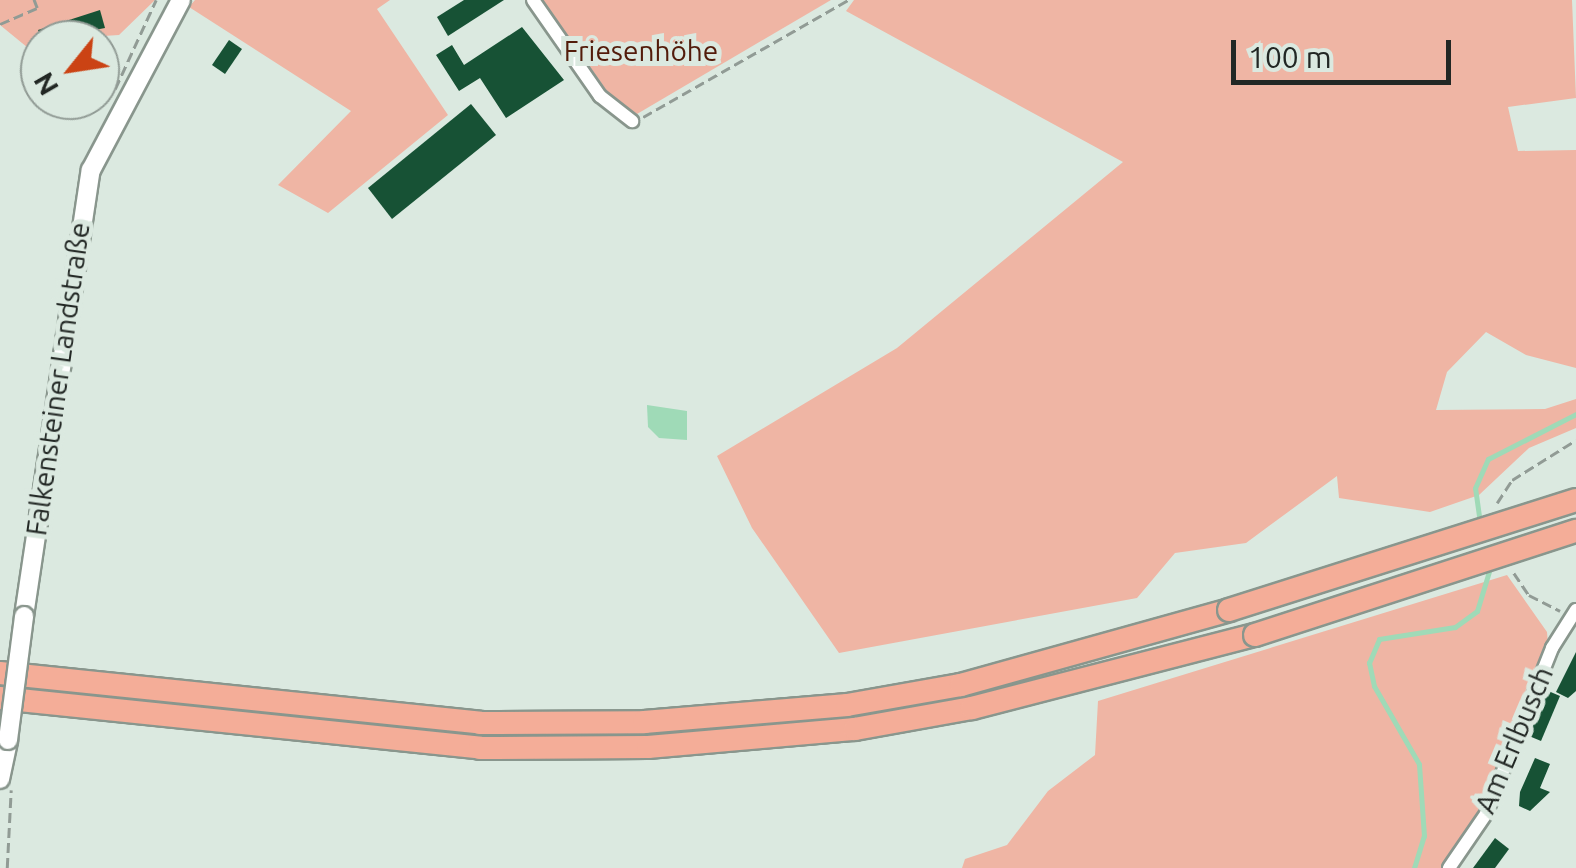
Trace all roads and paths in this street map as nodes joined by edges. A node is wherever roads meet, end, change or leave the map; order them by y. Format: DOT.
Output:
graph roads {
  1 [pos="34,0"];
  2 [pos="181,0"];
  3 [pos="533,0"];
  4 [pos="848,0"];
  5 [pos="0,24"];
  6 [pos="632,121"];
  7 [pos="1576,500"];
  8 [pos="1576,530"];
  9 [pos="1576,610"];
  10 [pos="0,674"];
  11 [pos="0,698"];
  12 [pos="6,781"];
  13 [pos="7,868"];
  14 [pos="1449,868"];
  1 -- 5 [label="path"];
  2 -- 12 [label="main road, Falkensteiner Landstraße, bridge"];
  3 -- 6 [label="street"];
  4 -- 6 [label="path"];
  7 -- 10 [label="highway, bridge"];
  8 -- 11 [label="highway, bridge"];
  9 -- 14 [label="street, Am Erlbusch"];
  12 -- 13 [label="path"];
}
